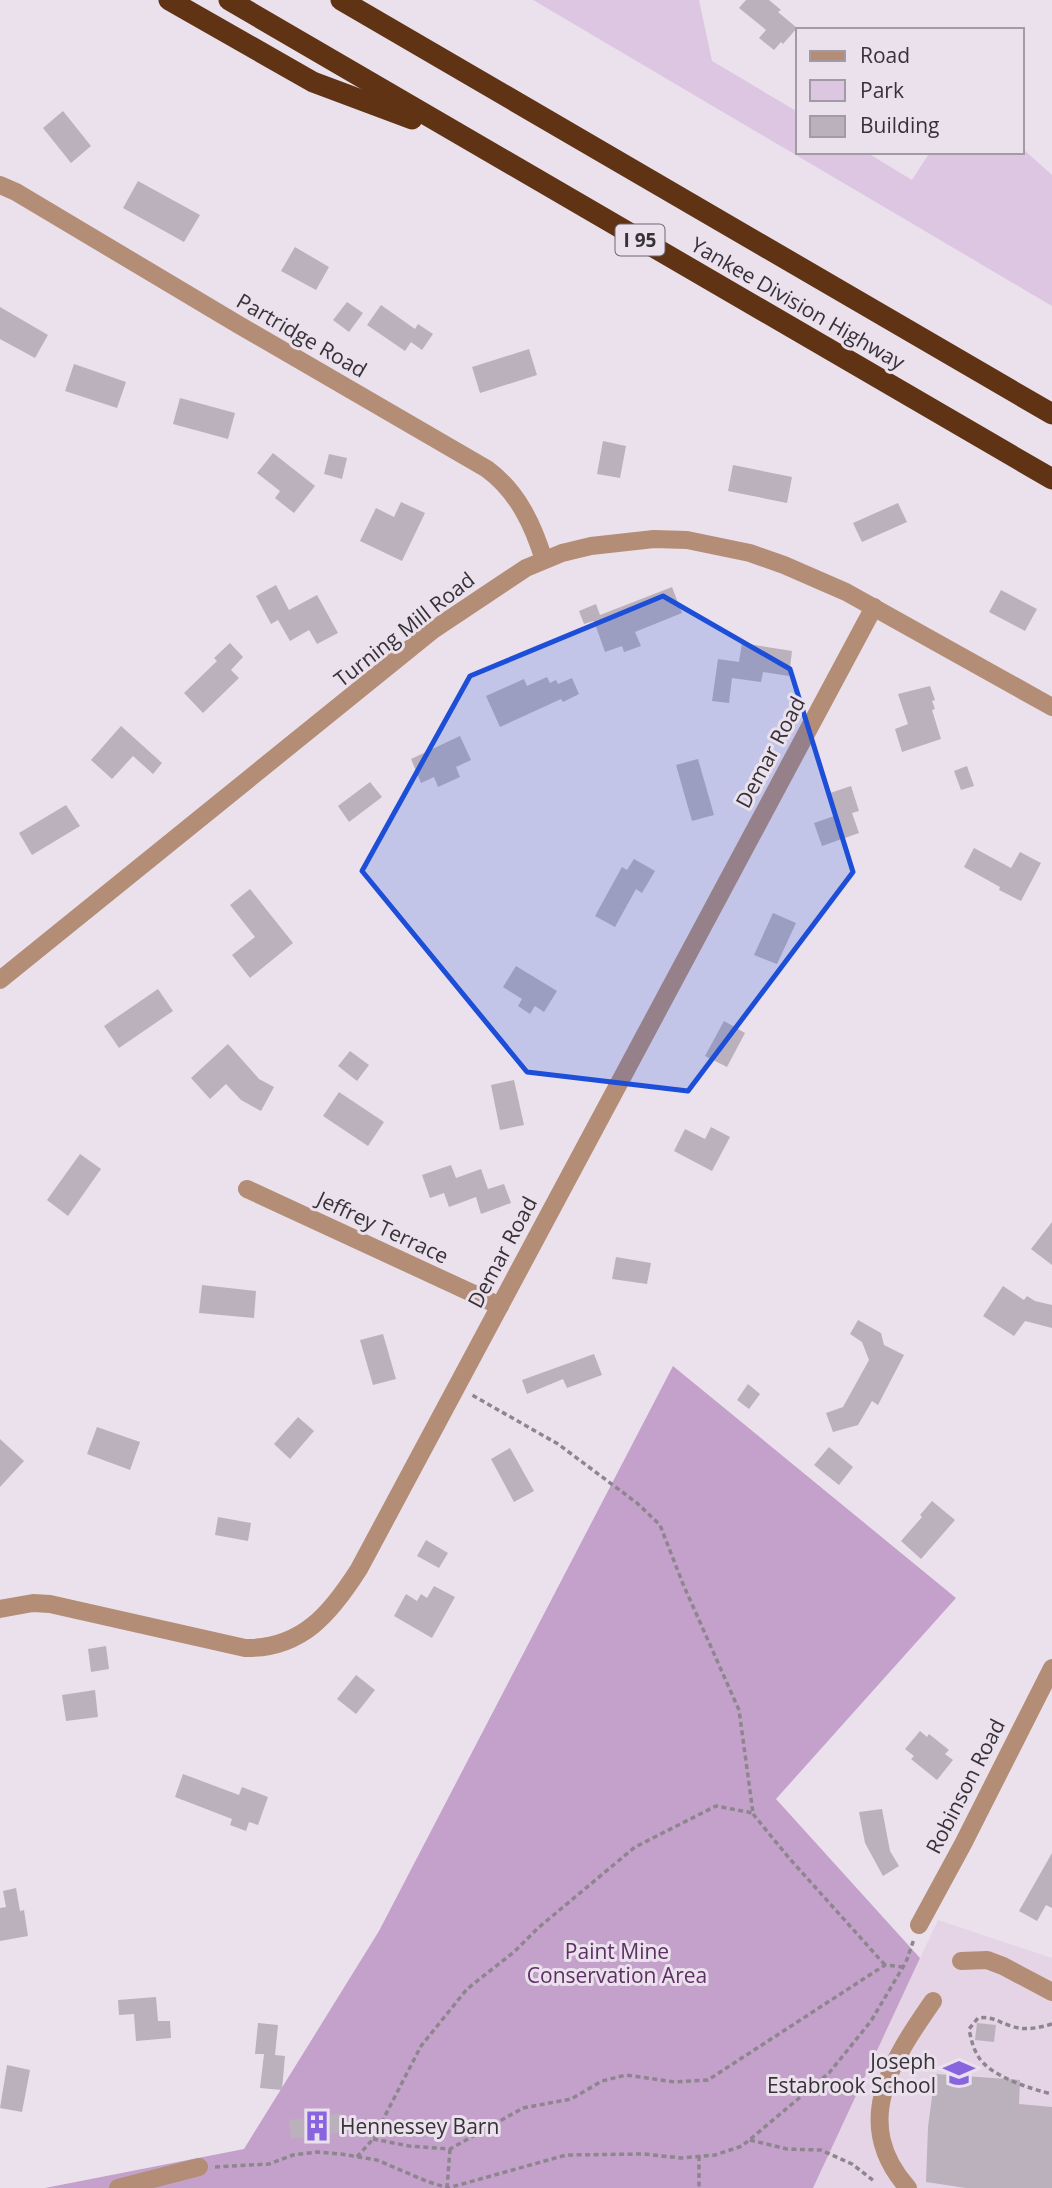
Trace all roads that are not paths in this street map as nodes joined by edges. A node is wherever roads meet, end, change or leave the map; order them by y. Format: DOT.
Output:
graph roads {
  1 [pos="169,0"];
  2 [pos="229,0"];
  3 [pos="341,0"];
  4 [pos="468,139"];
  5 [pos="0,186"];
  6 [pos="1052,414"];
  7 [pos="1052,479"];
  8 [pos="544,560"];
  9 [pos="874,607"];
  10 [pos="1052,707"];
  11 [pos="0,980"];
  12 [pos="247,1189"];
  13 [pos="500,1306"];
  14 [pos="0,1609"];
  15 [pos="1052,1668"];
  16 [pos="919,1924"];
  17 [pos="961,1961"];
  18 [pos="1052,1992"];
  19 [pos="933,2001"];
  20 [pos="199,2167"];
  21 [pos="118,2188"];
  22 [pos="908,2188"];
  1 -- 4 [label="highway"];
  2 -- 4 [label="highway, Yankee Division Highway / I 95"];
  3 -- 6 [label="highway, Yankee Division Highway / I 95"];
  4 -- 7 [label="highway, Yankee Division Highway / I 95"];
  5 -- 8 [label="street, Partridge Road"];
  8 -- 9 [label="street, Turning Mill Road"];
  8 -- 11 [label="street, Turning Mill Road"];
  9 -- 10 [label="street, Turning Mill Road"];
  9 -- 13 [label="street, Demar Road"];
  12 -- 13 [label="street, Jeffrey Terrace"];
  13 -- 14 [label="street, Demar Road"];
  15 -- 16 [label="street, Robinson Road"];
  17 -- 18 [label="street"];
  19 -- 22 [label="street"];
  20 -- 21 [label="street"];
}
